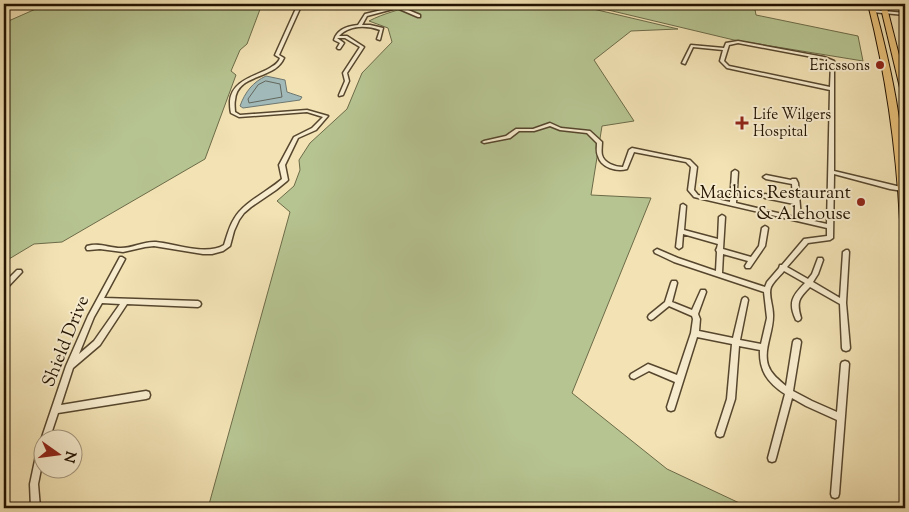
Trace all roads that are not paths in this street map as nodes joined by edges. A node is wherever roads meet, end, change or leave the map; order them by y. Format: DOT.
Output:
graph roads {
  1 [pos="300,4"];
  2 [pos="410,4"];
  3 [pos="871,4"];
  4 [pos="878,4"];
  5 [pos="883,4"];
  6 [pos="398,7"];
  7 [pos="880,12"];
  8 [pos="905,15"];
  9 [pos="419,16"];
  10 [pos="360,25"];
  11 [pos="336,37"];
  12 [pos="379,39"];
  13 [pos="339,48"];
  14 [pos="725,49"];
  15 [pos="895,55"];
  16 [pos="905,61"];
  17 [pos="684,63"];
  18 [pos="901,66"];
  19 [pos="832,89"];
  20 [pos="905,92"];
  21 [pos="341,96"];
  22 [pos="484,142"];
  23 [pos="734,172"];
  24 [pos="831,172"];
  25 [pos="766,177"];
  26 [pos="890,188"];
  27 [pos="904,192"];
  28 [pos="765,196"];
  29 [pos="796,204"];
  30 [pos="733,205"];
  31 [pos="683,206"];
  32 [pos="722,217"];
  33 [pos="798,220"];
  34 [pos="905,220"];
  35 [pos="830,227"];
  36 [pos="765,228"];
  37 [pos="681,232"];
  38 [pos="830,238"];
  39 [pos="720,242"];
  40 [pos="679,247"];
  41 [pos="88,248"];
  42 [pos="719,250"];
  43 [pos="657,251"];
  44 [pos="846,252"];
  45 [pos="122,259"];
  46 [pos="820,260"];
  47 [pos="782,267"];
  48 [pos="19,272"];
  49 [pos="719,275"];
  50 [pos="810,282"];
  51 [pos="674,283"];
  52 [pos="4,287"];
  53 [pos="766,290"];
  54 [pos="703,292"];
  55 [pos="99,300"];
  56 [pos="744,300"];
  57 [pos="125,301"];
  58 [pos="668,303"];
  59 [pos="198,304"];
  60 [pos="843,304"];
  61 [pos="694,314"];
  62 [pos="651,317"];
  63 [pos="798,318"];
  64 [pos="695,333"];
  65 [pos="736,342"];
  66 [pos="797,342"];
  67 [pos="764,348"];
  68 [pos="846,348"];
  69 [pos="845,364"];
  70 [pos="70,366"];
  71 [pos="634,376"];
  72 [pos="680,380"];
  73 [pos="790,393"];
  74 [pos="146,395"];
  75 [pos="671,407"];
  76 [pos="56,410"];
  77 [pos="840,418"];
  78 [pos="49,430"];
  79 [pos="720,433"];
  80 [pos="772,458"];
  81 [pos="35,480"];
  82 [pos="834,494"];
  83 [pos="35,508"];
  1 -- 41 [label="street"];
  2 -- 6 [label="street"];
  3 -- 7 [label="main road"];
  4 -- 7 [label="main road"];
  5 -- 7 [label="main road"];
  6 -- 9 [label="street"];
  6 -- 10 [label="street"];
  7 -- 8 [label="street"];
  7 -- 15 [label="main road"];
  7 -- 27 [label="main road"];
  10 -- 11 [label="street"];
  10 -- 12 [label="street"];
  11 -- 13 [label="street"];
  11 -- 21 [label="street"];
  14 -- 17 [label="street"];
  14 -- 19 [label="street"];
  14 -- 19 [label="street"];
  15 -- 16 [label="street"];
  15 -- 18 [label="main road"];
  18 -- 20 [label="main road"];
  19 -- 24 [label="street"];
  22 -- 30 [label="street"];
  23 -- 30 [label="street"];
  24 -- 26 [label="street"];
  24 -- 35 [label="street"];
  25 -- 29 [label="street"];
  26 -- 27 [label="street"];
  27 -- 34 [label="main road"];
  28 -- 29 [label="street"];
  29 -- 33 [label="street"];
  30 -- 33 [label="street"];
  31 -- 37 [label="street"];
  32 -- 39 [label="street"];
  33 -- 35 [label="street"];
  35 -- 38 [label="street"];
  36 -- 42 [label="street"];
  37 -- 39 [label="street"];
  37 -- 40 [label="street"];
  38 -- 47 [label="street"];
  39 -- 42 [label="street"];
  42 -- 49 [label="street"];
  43 -- 49 [label="street"];
  44 -- 60 [label="street"];
  45 -- 55 [label="street, Shield Drive"];
  46 -- 50 [label="street"];
  47 -- 50 [label="street"];
  47 -- 53 [label="street"];
  48 -- 52 [label="street"];
  49 -- 53 [label="street"];
  50 -- 60 [label="street"];
  50 -- 63 [label="street"];
  51 -- 58 [label="street"];
  53 -- 67 [label="street"];
  54 -- 61 [label="street"];
  55 -- 57 [label="street"];
  55 -- 70 [label="street, Shield Drive"];
  56 -- 65 [label="street"];
  57 -- 59 [label="street"];
  57 -- 70 [label="street"];
  58 -- 61 [label="street"];
  58 -- 62 [label="street"];
  60 -- 68 [label="street"];
  61 -- 64 [label="street"];
  64 -- 65 [label="street"];
  64 -- 72 [label="street"];
  65 -- 67 [label="street"];
  65 -- 79 [label="street"];
  66 -- 73 [label="street"];
  67 -- 73 [label="street"];
  69 -- 77 [label="street"];
  70 -- 76 [label="street, Shield Drive"];
  71 -- 72 [label="street"];
  72 -- 75 [label="street"];
  73 -- 77 [label="street"];
  73 -- 80 [label="street"];
  74 -- 76 [label="street"];
  76 -- 78 [label="street, Shield Drive"];
  77 -- 82 [label="street"];
  81 -- 83 [label="street"];
}
